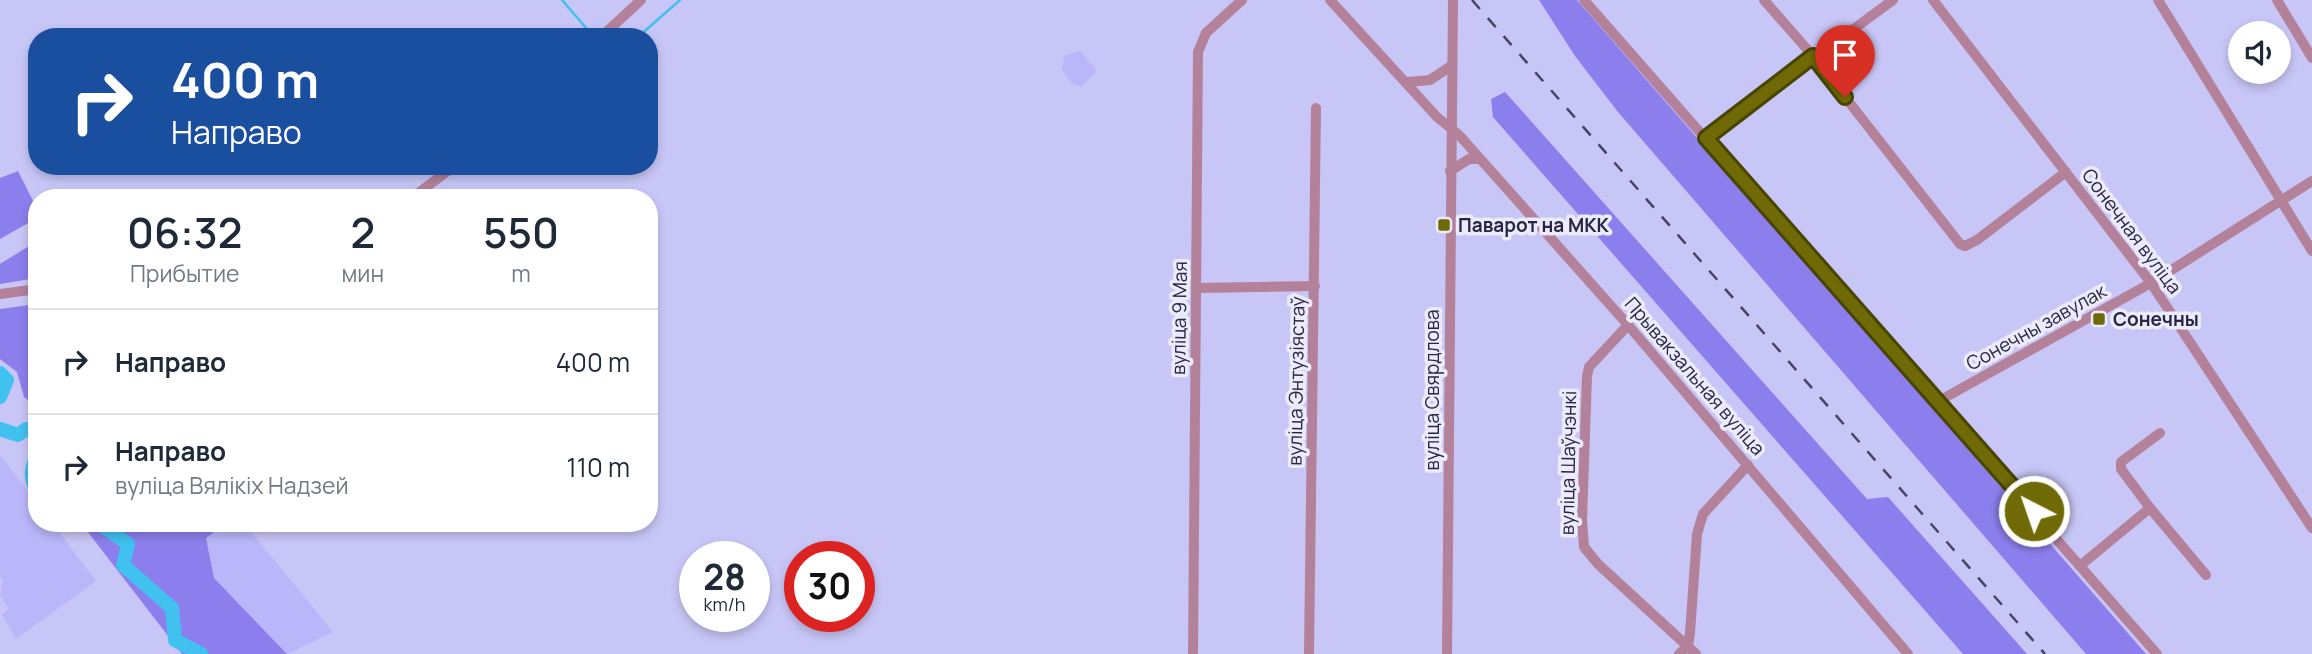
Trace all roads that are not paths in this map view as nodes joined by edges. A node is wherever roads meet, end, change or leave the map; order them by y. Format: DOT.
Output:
graph roads {
  1 [pos="641,0"];
  2 [pos="1242,0"];
  3 [pos="1331,0"];
  4 [pos="1453,0"];
  5 [pos="1584,0"];
  6 [pos="1764,0"];
  7 [pos="1893,0"];
  8 [pos="1933,0"];
  9 [pos="2158,0"];
  10 [pos="2277,0"];
  11 [pos="611,28"];
  12 [pos="1813,56"];
  13 [pos="2312,58"];
  14 [pos="1451,66"];
  15 [pos="1408,82"];
  16 [pos="1316,108"];
  17 [pos="1450,127"];
  18 [pos="1706,138"];
  19 [pos="1479,159"];
  20 [pos="1450,171"];
  21 [pos="2066,172"];
  22 [pos="442,175"];
  23 [pos="2312,181"];
  24 [pos="424,189"];
  25 [pos="2281,202"];
  26 [pos="2312,251"];
  27 [pos="2151,283"];
  28 [pos="1315,285"];
  29 [pos="1197,288"];
  30 [pos="28,290"];
  31 [pos="0,295"];
  32 [pos="1628,325"];
  33 [pos="1937,402"];
  34 [pos="2160,433"];
  35 [pos="1748,465"];
  36 [pos="2150,508"];
  37 [pos="2312,528"];
  38 [pos="2081,565"];
  39 [pos="2206,575"];
  40 [pos="1688,651"];
  41 [pos="1193,654"];
  42 [pos="1309,654"];
  43 [pos="1447,654"];
  44 [pos="1908,654"];
  45 [pos="2157,654"];
  1 -- 11 [label="street"];
  2 -- 29 [label="street, вуліца 9 Мая"];
  3 -- 15 [label="street"];
  4 -- 14 [label="street, вуліца Свярдлова"];
  5 -- 18 [label="street"];
  6 -- 12 [label="street"];
  7 -- 12 [label="street"];
  8 -- 21 [label="street, Сонечная вуліца"];
  9 -- 25 [label="street"];
  10 -- 13 [label="street"];
  12 -- 18 [label="street"];
  12 -- 21 [label="street"];
  14 -- 15 [label="street"];
  14 -- 17 [label="street, вуліца Свярдлова"];
  15 -- 17 [label="street"];
  16 -- 28 [label="street, вуліца Энтузіястаў"];
  17 -- 19 [label="street, Прывакзальная вуліца"];
  17 -- 20 [label="street, вуліца Свярдлова"];
  18 -- 33 [label="street"];
  19 -- 20 [label="street"];
  19 -- 32 [label="street, Прывакзальная вуліца"];
  20 -- 43 [label="street, вуліца Свярдлова"];
  21 -- 27 [label="street, Сонечная вуліца"];
  22 -- 24 [label="street"];
  23 -- 25 [label="street, Сонечны завулак"];
  25 -- 26 [label="street"];
  25 -- 27 [label="street, Сонечны завулак"];
  27 -- 33 [label="street, Сонечны завулак"];
  27 -- 37 [label="street, Сонечная вуліца"];
  28 -- 29 [label="street"];
  28 -- 42 [label="street, вуліца Энтузіястаў"];
  29 -- 41 [label="street, вуліца 9 Мая"];
  30 -- 31 [label="street"];
  32 -- 35 [label="street, Прывакзальная вуліца"];
  32 -- 40 [label="street, вуліца Шаўчэнкі"];
  33 -- 38 [label="street"];
  34 -- 36 [label="street"];
  35 -- 40 [label="street"];
  35 -- 44 [label="street, Прывакзальная вуліца"];
  36 -- 38 [label="street"];
  36 -- 39 [label="street"];
  38 -- 45 [label="street"];
}
